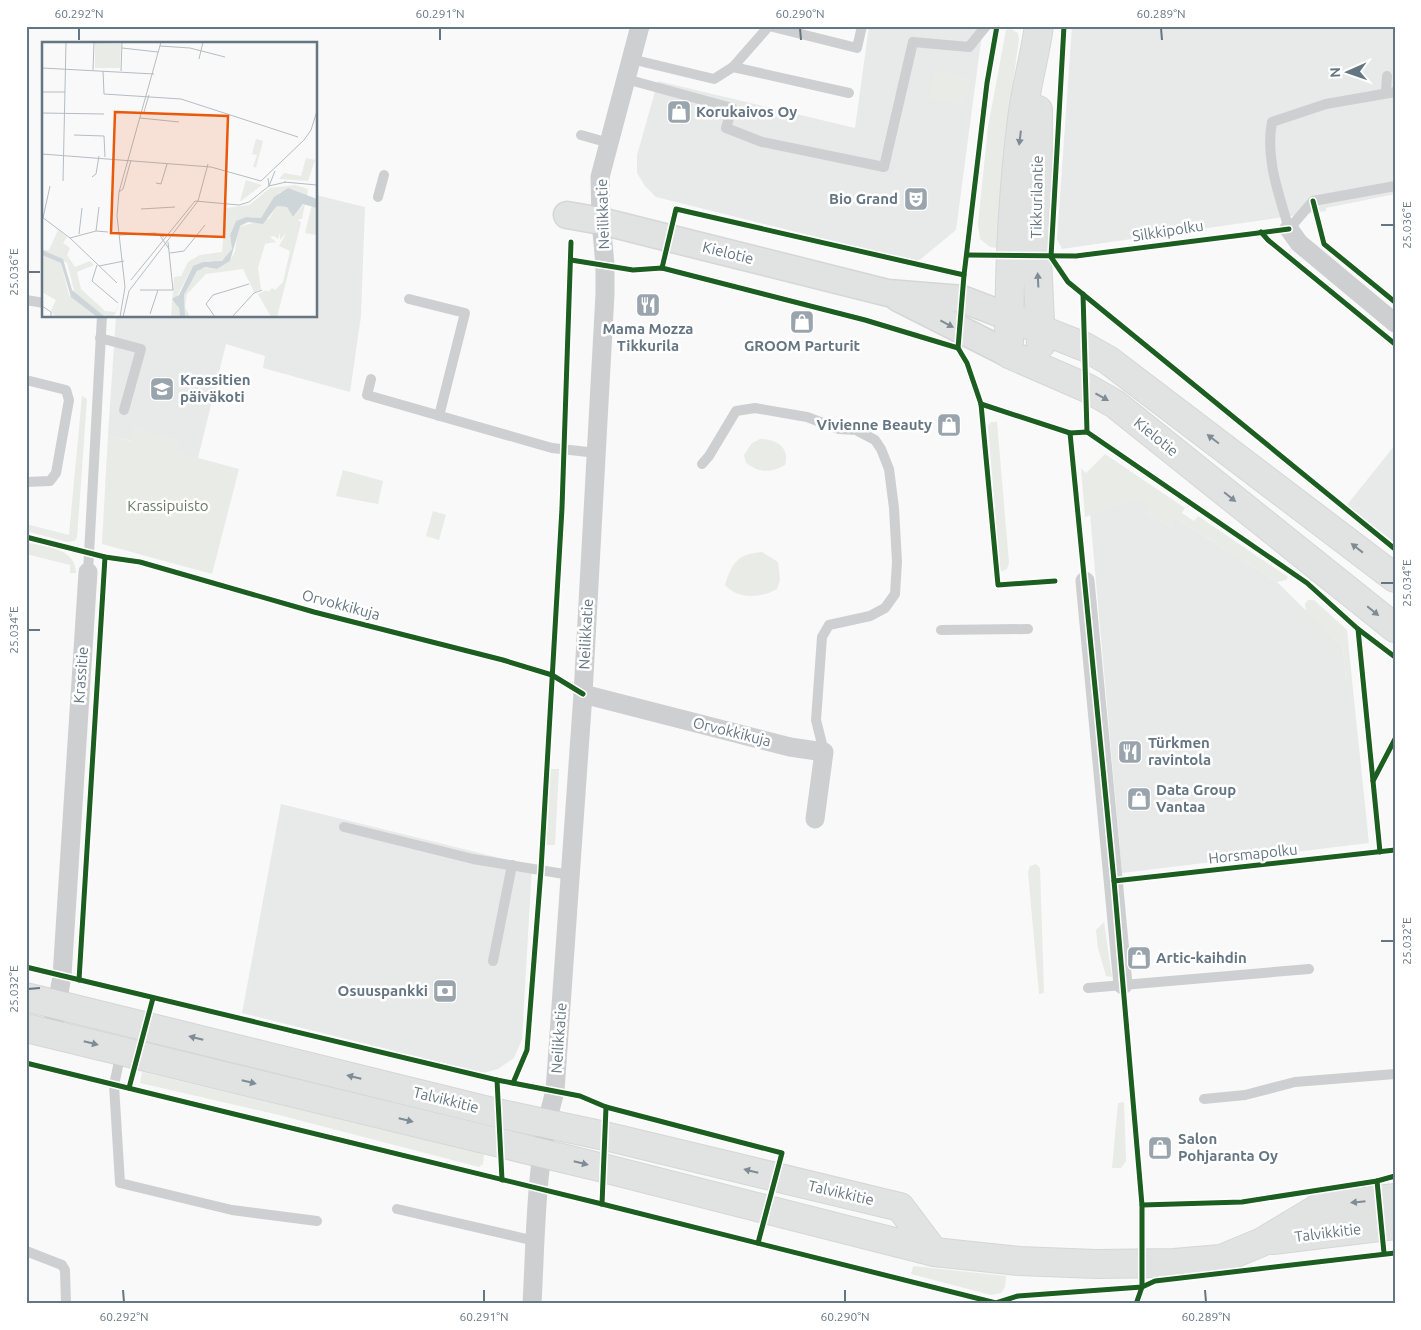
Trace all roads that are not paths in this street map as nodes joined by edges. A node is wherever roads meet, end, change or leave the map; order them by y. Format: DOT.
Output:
graph roads {
  1 [pos="640,26"];
  2 [pos="862,26"];
  3 [pos="986,26"];
  4 [pos="1039,26"];
  5 [pos="1034,56"];
  6 [pos="631,59"];
  7 [pos="733,67"];
  8 [pos="1387,76"];
  9 [pos="626,79"];
  10 [pos="1391,92"];
  11 [pos="849,93"];
  12 [pos="581,135"];
  13 [pos="609,143"];
  14 [pos="384,175"];
  15 [pos="1395,186"];
  16 [pos="378,197"];
  17 [pos="568,215"];
  18 [pos="600,221"];
  19 [pos="1289,229"];
  20 [pos="888,292"];
  21 [pos="26,300"];
  22 [pos="409,300"];
  23 [pos="42,304"];
  24 [pos="1009,317"];
  25 [pos="102,318"];
  26 [pos="1395,323"];
  27 [pos="1040,328"];
  28 [pos="100,338"];
  29 [pos="1009,354"];
  30 [pos="1042,368"];
  31 [pos="371,379"];
  32 [pos="26,380"];
  33 [pos="124,410"];
  34 [pos="439,416"];
  35 [pos="597,453"];
  36 [pos="702,464"];
  37 [pos="26,482"];
  38 [pos="88,572"];
  39 [pos="1395,578"];
  40 [pos="1085,581"];
  41 [pos="1395,628"];
  42 [pos="1028,629"];
  43 [pos="941,630"];
  44 [pos="583,694"];
  45 [pos="824,752"];
  46 [pos="815,819"];
  47 [pos="344,827"];
  48 [pos="512,865"];
  49 [pos="570,875"];
  50 [pos="493,961"];
  51 [pos="1309,969"];
  52 [pos="1122,985"];
  53 [pos="1088,988"];
  54 [pos="26,997"];
  55 [pos="58,1004"];
  56 [pos="26,1028"];
  57 [pos="52,1034"];
  58 [pos="122,1050"];
  59 [pos="1395,1074"];
  60 [pos="1204,1098"];
  61 [pos="546,1124"];
  62 [pos="542,1153"];
  63 [pos="1395,1198"];
  64 [pos="397,1209"];
  65 [pos="317,1221"];
  66 [pos="1395,1225"];
  67 [pos="535,1241"];
  68 [pos="1262,1242"];
  69 [pos="26,1251"];
  70 [pos="934,1252"];
  71 [pos="66,1304"];
  72 [pos="532,1304"];
  1 -- 6 [label="street, Neilikkatie"];
  2 -- 7 [label="lane"];
  3 -- 9 [label="lane"];
  4 -- 5 [label="main road, Tikkurilantie"];
  5 -- 24 [label="main road, Tikkurilantie, one-way"];
  27 -- 5 [label="main road, Tikkurilantie, one-way"];
  6 -- 7 [label="lane"];
  6 -- 9 [label="street, Neilikkatie"];
  7 -- 11 [label="lane"];
  8 -- 10 [label="lane"];
  9 -- 13 [label="street, Neilikkatie"];
  10 -- 19 [label="lane"];
  12 -- 13 [label="lane"];
  13 -- 18 [label="street, Neilikkatie"];
  14 -- 16 [label="lane"];
  15 -- 19 [label="lane"];
  17 -- 18 [label="street, Kielotie"];
  18 -- 20 [label="street, Kielotie"];
  18 -- 35 [label="street, Neilikkatie"];
  19 -- 26 [label="street"];
  20 -- 24 [label="street, Kielotie"];
  20 -- 29 [label="street, Kielotie, one-way"];
  21 -- 23 [label="lane"];
  22 -- 34 [label="lane"];
  24 -- 27 [label="main road, Kielotie"];
  24 -- 29 [label="main road, Tikkurilantie"];
  25 -- 28 [label="lane, Krassitie"];
  27 -- 30 [label="main road, Tikkurilantie"];
  39 -- 27 [label="main road, Kielotie, one-way"];
  28 -- 33 [label="lane"];
  28 -- 38 [label="lane, Krassitie"];
  29 -- 30 [label="main road, Kielotie"];
  30 -- 41 [label="main road, Kielotie, one-way"];
  31 -- 34 [label="lane"];
  32 -- 37 [label="lane"];
  34 -- 35 [label="lane"];
  35 -- 44 [label="street, Neilikkatie"];
  36 -- 45 [label="lane"];
  38 -- 55 [label="street, Krassitie"];
  40 -- 52 [label="street"];
  42 -- 43 [label="lane"];
  44 -- 45 [label="street, Orvokkikuja"];
  44 -- 49 [label="street, Neilikkatie"];
  45 -- 46 [label="street"];
  47 -- 48 [label="lane"];
  48 -- 49 [label="lane"];
  48 -- 50 [label="lane"];
  49 -- 61 [label="street, Neilikkatie"];
  51 -- 52 [label="lane"];
  52 -- 53 [label="lane"];
  54 -- 55 [label="main road, Talvikkitie"];
  55 -- 57 [label="street, Krassitie"];
  61 -- 55 [label="main road, Talvikkitie, one-way"];
  56 -- 57 [label="main road, Talvikkitie"];
  57 -- 58 [label="main road, Talvikkitie, one-way"];
  58 -- 62 [label="main road, Talvikkitie, one-way"];
  58 -- 65 [label="lane"];
  59 -- 60 [label="lane"];
  61 -- 62 [label="street, Neilikkatie"];
  70 -- 61 [label="main road, Talvikkitie, one-way"];
  62 -- 67 [label="street, Neilikkatie"];
  62 -- 70 [label="main road, Talvikkitie, one-way"];
  63 -- 68 [label="main road, Talvikkitie, one-way"];
  64 -- 67 [label="lane"];
  66 -- 68 [label="main road, Talvikkitie"];
  67 -- 72 [label="street, Neilikkatie"];
  68 -- 70 [label="main road, Talvikkitie"];
  69 -- 71 [label="lane"];
}
